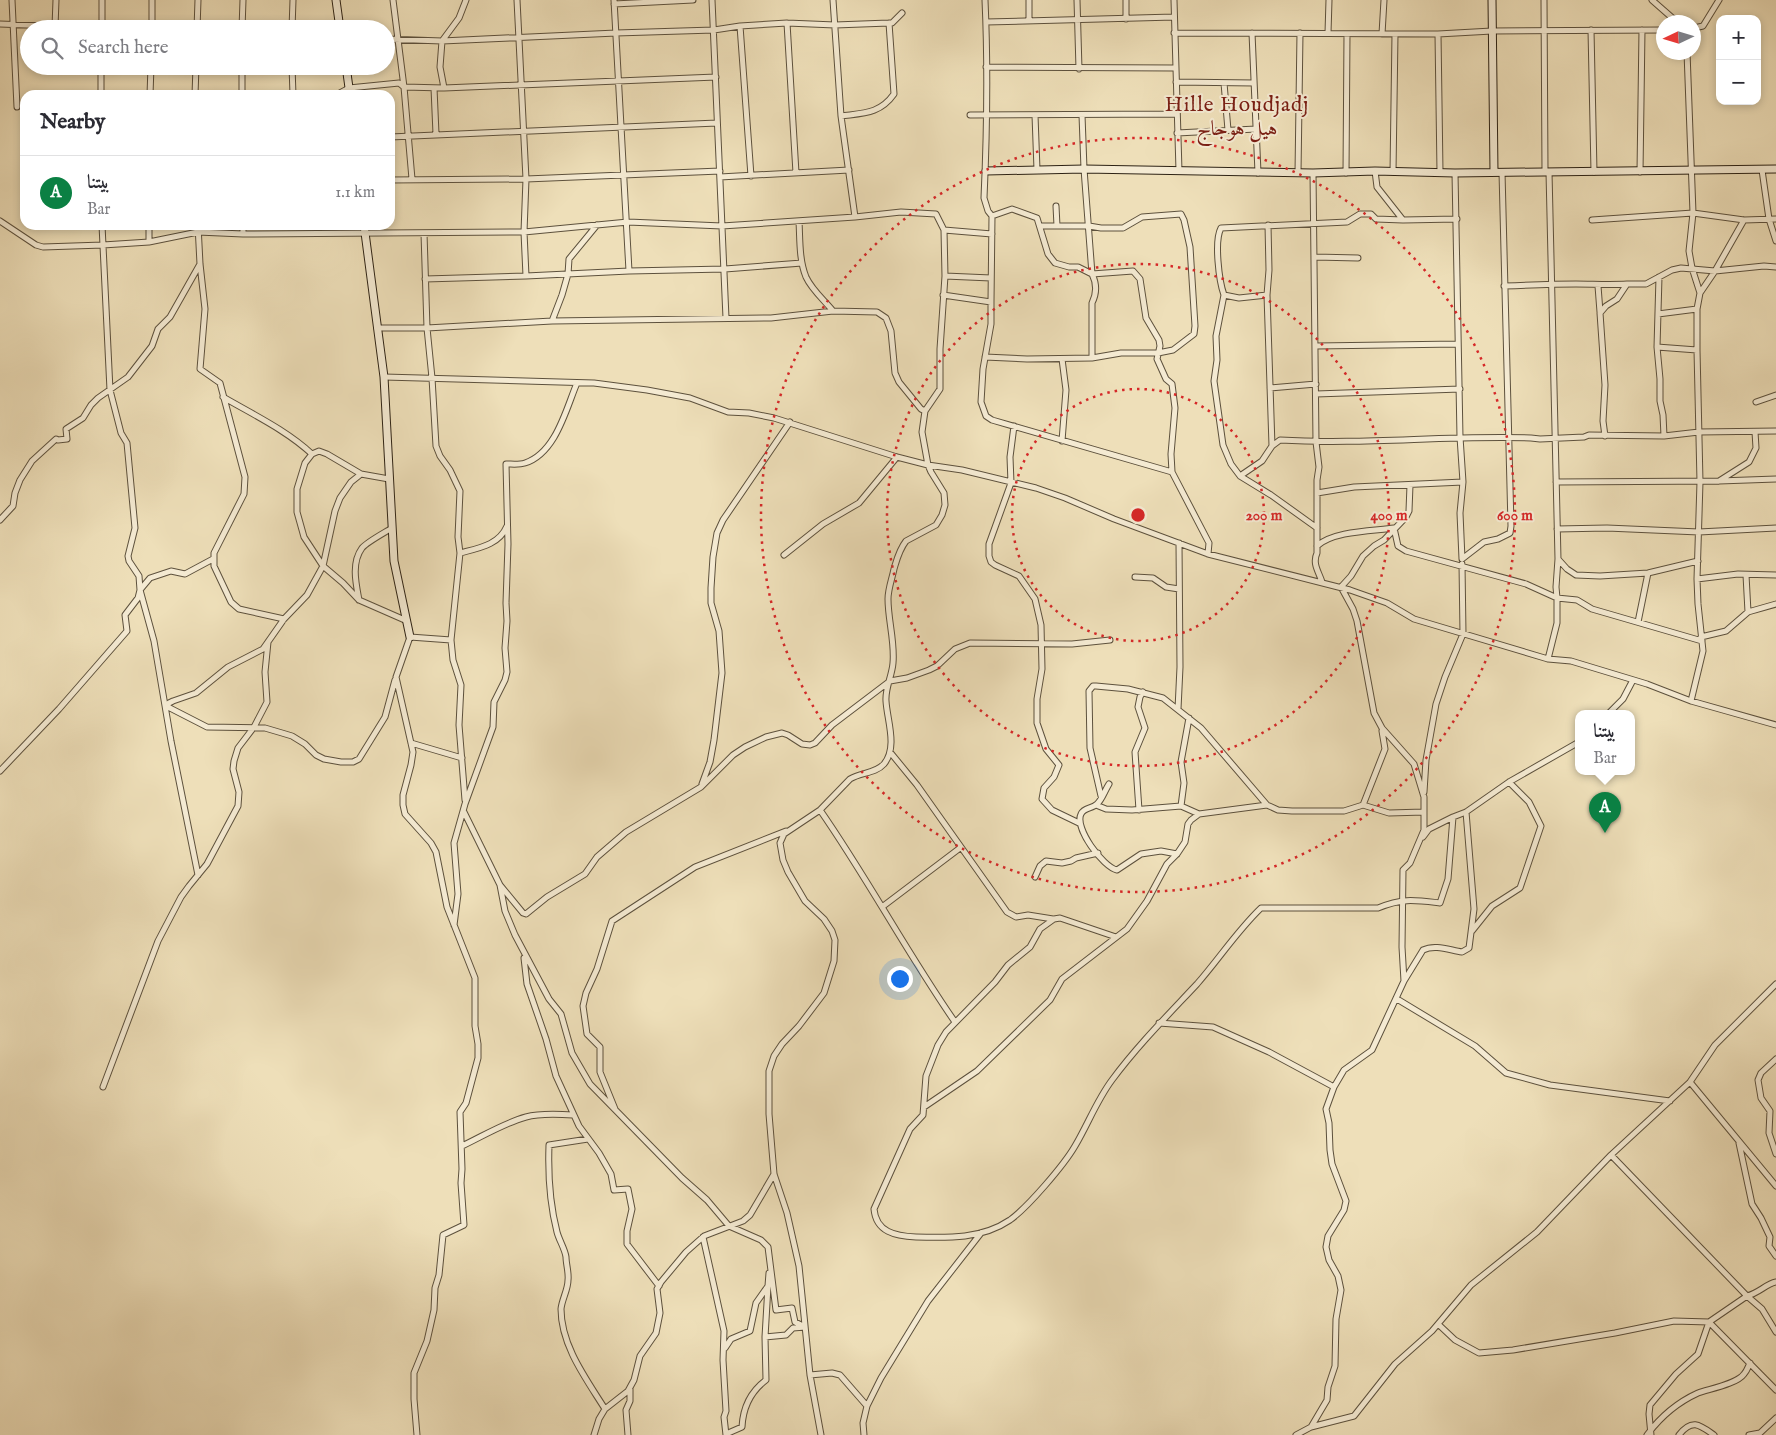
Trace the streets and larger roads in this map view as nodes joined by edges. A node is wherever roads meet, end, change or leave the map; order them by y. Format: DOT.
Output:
graph roads {
  1 [pos="12,0"];
  2 [pos="56,0"];
  3 [pos="102,0"];
  4 [pos="152,0"];
  5 [pos="198,0"];
  6 [pos="243,0"];
  7 [pos="293,0"];
  8 [pos="336,0"];
  9 [pos="392,0"];
  10 [pos="466,0"];
  11 [pos="517,0"];
  12 [pos="693,0"];
  13 [pos="712,0"];
  14 [pos="833,0"];
  15 [pos="985,0"];
  16 [pos="1029,0"];
  17 [pos="1077,0"];
  18 [pos="1126,0"];
  19 [pos="1174,0"];
  20 [pos="1329,0"];
  21 [pos="1384,0"];
  22 [pos="1492,0"];
  23 [pos="1544,0"];
  24 [pos="1652,0"];
  25 [pos="1719,0"];
  26 [pos="660,1"];
  27 [pos="614,2"];
  28 [pos="902,13"];
  29 [pos="1669,15"];
  30 [pos="1174,17"];
  31 [pos="1126,18"];
  32 [pos="55,20"];
  33 [pos="102,20"];
  34 [pos="152,20"];
  35 [pos="197,20"];
  36 [pos="242,20"];
  37 [pos="292,20"];
  38 [pos="339,20"];
  39 [pos="1029,20"];
  40 [pos="1077,20"];
  41 [pos="986,22"];
  42 [pos="889,23"];
  43 [pos="0,24"];
  44 [pos="786,24"];
  45 [pos="12,25"];
  46 [pos="20,25"];
  47 [pos="835,25"];
  48 [pos="740,26"];
  49 [pos="1701,26"];
  50 [pos="714,30"];
  51 [pos="1591,30"];
  52 [pos="1642,30"];
  53 [pos="1656,30"];
  54 [pos="1492,31"];
  55 [pos="1544,31"];
  56 [pos="616,33"];
  57 [pos="1174,33"];
  58 [pos="1252,33"];
  59 [pos="1300,33"];
  60 [pos="1328,33"];
  61 [pos="1347,34"];
  62 [pos="1382,34"];
  63 [pos="1395,34"];
  64 [pos="1438,34"];
  65 [pos="518,37"];
  66 [pos="395,40"];
  67 [pos="398,40"];
  68 [pos="442,42"];
  69 [pos="1687,60"];
  70 [pos="986,67"];
  71 [pos="1175,68"];
  72 [pos="1080,69"];
  73 [pos="101,75"];
  74 [pos="151,75"];
  75 [pos="196,75"];
  76 [pos="242,75"];
  77 [pos="292,75"];
  78 [pos="347,75"];
  79 [pos="716,77"];
  80 [pos="619,80"];
  81 [pos="1176,82"];
  82 [pos="1254,82"];
  83 [pos="1224,83"];
  84 [pos="521,85"];
  85 [pos="404,87"];
  86 [pos="434,88"];
  87 [pos="444,88"];
  88 [pos="100,90"];
  89 [pos="150,90"];
  90 [pos="195,90"];
  91 [pos="242,90"];
  92 [pos="293,90"];
  93 [pos="349,90"];
  94 [pos="355,90"];
  95 [pos="17,107"];
  96 [pos="1176,114"];
  97 [pos="970,115"];
  98 [pos="986,115"];
  99 [pos="1035,115"];
  100 [pos="1082,115"];
  101 [pos="841,116"];
  102 [pos="717,123"];
  103 [pos="622,128"];
  104 [pos="1256,129"];
  105 [pos="1228,130"];
  106 [pos="524,132"];
  107 [pos="1176,133"];
  108 [pos="436,134"];
  109 [pos="409,136"];
  110 [pos="395,137"];
  111 [pos="1084,169"];
  112 [pos="849,170"];
  113 [pos="1037,170"];
  114 [pos="1762,170"];
  115 [pos="1776,170"];
  116 [pos="986,171"];
  117 [pos="1178,171"];
  118 [pos="1375,171"];
  119 [pos="1691,171"];
  120 [pos="1346,172"];
  121 [pos="1393,172"];
  122 [pos="1440,172"];
  123 [pos="1494,172"];
  124 [pos="1502,172"];
  125 [pos="1547,172"];
  126 [pos="1594,172"];
  127 [pos="1640,172"];
  128 [pos="796,173"];
  129 [pos="1258,173"];
  130 [pos="1298,173"];
  131 [pos="1313,173"];
  132 [pos="1455,173"];
  133 [pos="720,174"];
  134 [pos="624,175"];
  135 [pos="752,176"];
  136 [pos="412,179"];
  137 [pos="526,179"];
  138 [pos="395,180"];
  139 [pos="1056,206"];
  140 [pos="1693,213"];
  141 [pos="992,216"];
  142 [pos="854,217"];
  143 [pos="1457,219"];
  144 [pos="1769,219"];
  145 [pos="1776,219"];
  146 [pos="1403,220"];
  147 [pos="1592,220"];
  148 [pos="1744,220"];
  149 [pos="0,221"];
  150 [pos="799,221"];
  151 [pos="628,222"];
  152 [pos="1314,223"];
  153 [pos="597,224"];
  154 [pos="1268,225"];
  155 [pos="722,226"];
  156 [pos="1040,226"];
  157 [pos="1057,226"];
  158 [pos="1089,226"];
  159 [pos="102,230"];
  160 [pos="149,230"];
  161 [pos="243,230"];
  162 [pos="341,230"];
  163 [pos="365,230"];
  164 [pos="380,230"];
  165 [pos="944,230"];
  166 [pos="198,232"];
  167 [pos="524,232"];
  168 [pos="424,233"];
  169 [pos="243,234"];
  170 [pos="992,234"];
  171 [pos="1776,241"];
  172 [pos="149,242"];
  173 [pos="103,245"];
  174 [pos="1315,257"];
  175 [pos="1358,258"];
  176 [pos="802,263"];
  177 [pos="200,264"];
  178 [pos="1776,267"];
  179 [pos="1692,268"];
  180 [pos="725,269"];
  181 [pos="629,271"];
  182 [pos="1716,271"];
  183 [pos="568,274"];
  184 [pos="1092,274"];
  185 [pos="526,276"];
  186 [pos="945,276"];
  187 [pos="991,278"];
  188 [pos="1659,278"];
  189 [pos="425,279"];
  190 [pos="1553,284"];
  191 [pos="1628,284"];
  192 [pos="1504,286"];
  193 [pos="1598,286"];
  194 [pos="1700,293"];
  195 [pos="944,295"];
  196 [pos="1224,295"];
  197 [pos="1267,295"];
  198 [pos="991,302"];
  199 [pos="1697,309"];
  200 [pos="833,311"];
  201 [pos="1600,313"];
  202 [pos="1658,314"];
  203 [pos="726,318"];
  204 [pos="552,321"];
  205 [pos="377,328"];
  206 [pos="427,328"];
  207 [pos="1458,344"];
  208 [pos="1316,346"];
  209 [pos="1657,347"];
  210 [pos="1697,350"];
  211 [pos="1158,352"];
  212 [pos="985,357"];
  213 [pos="1062,358"];
  214 [pos="1092,358"];
  215 [pos="384,377"];
  216 [pos="432,378"];
  217 [pos="577,382"];
  218 [pos="1316,384"];
  219 [pos="1270,388"];
  220 [pos="1460,389"];
  221 [pos="110,390"];
  222 [pos="1316,394"];
  223 [pos="1776,395"];
  224 [pos="224,397"];
  225 [pos="1756,402"];
  226 [pos="925,411"];
  227 [pos="790,422"];
  228 [pos="1014,426"];
  229 [pos="1776,431"];
  230 [pos="1699,432"];
  231 [pos="1754,432"];
  232 [pos="1605,436"];
  233 [pos="1664,436"];
  234 [pos="1460,437"];
  235 [pos="1508,437"];
  236 [pos="1554,438"];
  237 [pos="1062,440"];
  238 [pos="1316,442"];
  239 [pos="1272,446"];
  240 [pos="312,454"];
  241 [pos="897,456"];
  242 [pos="928,465"];
  243 [pos="1172,472"];
  244 [pos="361,474"];
  245 [pos="1240,476"];
  246 [pos="389,479"];
  247 [pos="1776,479"];
  248 [pos="1719,481"];
  249 [pos="1463,482"];
  250 [pos="1556,482"];
  251 [pos="1700,482"];
  252 [pos="1011,484"];
  253 [pos="1410,485"];
  254 [pos="1317,492"];
  255 [pos="507,505"];
  256 [pos="0,520"];
  257 [pos="392,528"];
  258 [pos="1317,528"];
  259 [pos="1394,528"];
  260 [pos="1776,528"];
  261 [pos="1557,529"];
  262 [pos="1699,532"];
  263 [pos="1179,543"];
  264 [pos="1317,546"];
  265 [pos="460,553"];
  266 [pos="1208,554"];
  267 [pos="784,556"];
  268 [pos="213,559"];
  269 [pos="1462,559"];
  270 [pos="1558,560"];
  271 [pos="1698,561"];
  272 [pos="323,566"];
  273 [pos="1462,566"];
  274 [pos="1648,573"];
  275 [pos="1746,575"];
  276 [pos="1776,575"];
  277 [pos="1135,577"];
  278 [pos="1698,579"];
  279 [pos="1322,582"];
  280 [pos="1341,587"];
  281 [pos="1178,589"];
  282 [pos="140,590"];
  283 [pos="1557,598"];
  284 [pos="359,600"];
  285 [pos="1776,604"];
  286 [pos="1748,612"];
  287 [pos="284,620"];
  288 [pos="407,621"];
  289 [pos="1638,622"];
  290 [pos="1464,634"];
  291 [pos="410,637"];
  292 [pos="1701,639"];
  293 [pos="451,640"];
  294 [pos="1110,640"];
  295 [pos="268,642"];
  296 [pos="1041,644"];
  297 [pos="1548,659"];
  298 [pos="396,677"];
  299 [pos="1633,680"];
  300 [pos="890,681"];
  301 [pos="1143,692"];
  302 [pos="1691,700"];
  303 [pos="166,706"];
  304 [pos="1178,709"];
  305 [pos="1612,710"];
  306 [pos="1189,718"];
  307 [pos="1776,725"];
  308 [pos="254,728"];
  309 [pos="1382,728"];
  310 [pos="412,743"];
  311 [pos="1575,744"];
  312 [pos="890,752"];
  313 [pos="462,758"];
  314 [pos="0,771"];
  315 [pos="1509,782"];
  316 [pos="1109,784"];
  317 [pos="701,787"];
  318 [pos="1101,796"];
  319 [pos="1424,797"];
  320 [pos="465,804"];
  321 [pos="1096,805"];
  322 [pos="1267,805"];
  323 [pos="1363,805"];
  324 [pos="1182,806"];
  325 [pos="820,810"];
  326 [pos="1139,810"];
  327 [pos="464,812"];
  328 [pos="1424,812"];
  329 [pos="1466,812"];
  330 [pos="1200,814"];
  331 [pos="1453,817"];
  332 [pos="1080,823"];
  333 [pos="790,829"];
  334 [pos="1421,841"];
  335 [pos="960,848"];
  336 [pos="1098,854"];
  337 [pos="1177,854"];
  338 [pos="198,875"];
  339 [pos="1035,877"];
  340 [pos="500,885"];
  341 [pos="1403,901"];
  342 [pos="882,907"];
  343 [pos="1054,919"];
  344 [pos="454,925"];
  345 [pos="1471,931"];
  346 [pos="1116,937"];
  347 [pos="524,954"];
  348 [pos="1404,981"];
  349 [pos="1775,986"];
  350 [pos="1396,999"];
  351 [pos="955,1022"];
  352 [pos="1159,1023"];
  353 [pos="1776,1059"];
  354 [pos="1690,1082"];
  355 [pos="103,1087"];
  356 [pos="1334,1087"];
  357 [pos="1670,1101"];
  358 [pos="924,1107"];
  359 [pos="1770,1111"];
  360 [pos="616,1112"];
  361 [pos="573,1115"];
  362 [pos="1776,1117"];
  363 [pos="588,1139"];
  364 [pos="1738,1140"];
  365 [pos="462,1146"];
  366 [pos="1776,1154"];
  367 [pos="1612,1155"];
  368 [pos="774,1174"];
  369 [pos="1776,1186"];
  370 [pos="729,1226"];
  371 [pos="982,1232"];
  372 [pos="703,1237"];
  373 [pos="1776,1256"];
  374 [pos="770,1268"];
  375 [pos="1776,1282"];
  376 [pos="659,1286"];
  377 [pos="768,1286"];
  378 [pos="1747,1296"];
  379 [pos="1709,1322"];
  380 [pos="1438,1324"];
  381 [pos="805,1327"];
  382 [pos="1776,1332"];
  383 [pos="765,1337"];
  384 [pos="724,1351"];
  385 [pos="1750,1363"];
  386 [pos="810,1375"];
  387 [pos="630,1388"];
  388 [pos="1776,1390"];
  389 [pos="867,1406"];
  390 [pos="605,1409"];
  391 [pos="1776,1418"];
  392 [pos="1311,1427"];
  393 [pos="1651,1432"];
  394 [pos="726,1434"];
  395 [pos="1759,1434"];
  396 [pos="417,1435"];
  397 [pos="594,1435"];
  398 [pos="628,1435"];
  399 [pos="821,1435"];
  400 [pos="864,1435"];
  401 [pos="1296,1435"];
  402 [pos="1646,1435"];
  403 [pos="1680,1435"];
  404 [pos="1714,1435"];
  405 [pos="1749,1435"];
  1 -- 45 [label="street"];
  2 -- 32 [label="street"];
  3 -- 33 [label="street"];
  4 -- 34 [label="street"];
  5 -- 35 [label="street"];
  6 -- 36 [label="street"];
  7 -- 37 [label="street"];
  8 -- 38 [label="street"];
  9 -- 67 [label="street"];
  10 -- 68 [label="street"];
  11 -- 65 [label="street"];
  12 -- 26 [label="street"];
  13 -- 50 [label="street"];
  14 -- 47 [label="street"];
  15 -- 41 [label="street"];
  16 -- 39 [label="street"];
  17 -- 40 [label="street"];
  18 -- 31 [label="street"];
  19 -- 30 [label="street"];
  20 -- 60 [label="street"];
  21 -- 62 [label="street"];
  22 -- 54 [label="street"];
  23 -- 55 [label="street"];
  24 -- 29 [label="street"];
  25 -- 49 [label="street"];
  26 -- 27 [label="street"];
  27 -- 56 [label="street"];
  28 -- 42 [label="street"];
  30 -- 31 [label="street"];
  30 -- 57 [label="street"];
  31 -- 40 [label="street"];
  39 -- 40 [label="street"];
  39 -- 41 [label="street"];
  40 -- 72 [label="street"];
  41 -- 70 [label="street"];
  42 -- 47 [label="street"];
  42 -- 101 [label="street"];
  43 -- 45 [label="street"];
  44 -- 47 [label="street"];
  44 -- 48 [label="street"];
  44 -- 128 [label="street"];
  45 -- 46 [label="street"];
  45 -- 95 [label="street"];
  47 -- 101 [label="street"];
  48 -- 50 [label="street"];
  48 -- 135 [label="street"];
  50 -- 56 [label="street"];
  50 -- 79 [label="street"];
  51 -- 52 [label="street"];
  51 -- 55 [label="street"];
  51 -- 126 [label="street"];
  52 -- 53 [label="street"];
  52 -- 127 [label="street"];
  54 -- 55 [label="street"];
  54 -- 64 [label="street"];
  54 -- 123 [label="street"];
  55 -- 125 [label="street"];
  56 -- 65 [label="street"];
  56 -- 80 [label="street"];
  57 -- 58 [label="street"];
  57 -- 71 [label="street"];
  58 -- 59 [label="street"];
  58 -- 82 [label="street"];
  59 -- 60 [label="street"];
  59 -- 130 [label="street"];
  60 -- 61 [label="street"];
  61 -- 62 [label="street"];
  61 -- 120 [label="street"];
  62 -- 63 [label="street"];
  63 -- 64 [label="street"];
  63 -- 121 [label="street"];
  64 -- 122 [label="street"];
  65 -- 68 [label="street"];
  65 -- 84 [label="street"];
  66 -- 67 [label="street"];
  67 -- 68 [label="street"];
  67 -- 85 [label="street"];
  68 -- 87 [label="street"];
  69 -- 119 [label="street"];
  70 -- 72 [label="street"];
  70 -- 98 [label="street"];
  71 -- 72 [label="street"];
  71 -- 81 [label="street"];
  73 -- 88 [label="street"];
  74 -- 89 [label="street"];
  75 -- 90 [label="street"];
  76 -- 91 [label="street"];
  77 -- 92 [label="street"];
  78 -- 93 [label="street"];
  79 -- 80 [label="street"];
  79 -- 102 [label="street"];
  80 -- 84 [label="street"];
  80 -- 103 [label="street"];
  81 -- 83 [label="street"];
  81 -- 96 [label="street"];
  82 -- 83 [label="street"];
  82 -- 104 [label="street"];
  83 -- 105 [label="street"];
  84 -- 87 [label="street"];
  84 -- 106 [label="street"];
  85 -- 86 [label="street"];
  85 -- 94 [label="street"];
  85 -- 109 [label="street"];
  86 -- 87 [label="street"];
  86 -- 108 [label="street"];
  96 -- 100 [label="street"];
  96 -- 107 [label="street"];
  97 -- 98 [label="street"];
  98 -- 99 [label="street"];
  98 -- 116 [label="street"];
  99 -- 100 [label="street"];
  99 -- 113 [label="street"];
  100 -- 111 [label="street"];
  101 -- 112 [label="street"];
  102 -- 103 [label="street"];
  102 -- 133 [label="street"];
  103 -- 106 [label="street"];
  103 -- 134 [label="street"];
  104 -- 105 [label="street"];
  104 -- 129 [label="street"];
  105 -- 107 [label="street"];
  106 -- 108 [label="street"];
  106 -- 137 [label="street"];
  107 -- 117 [label="street"];
  108 -- 109 [label="street"];
  109 -- 110 [label="street"];
  109 -- 136 [label="street"];
  111 -- 113 [label="street"];
  111 -- 117 [label="street"];
  111 -- 158 [label="street"];
  112 -- 128 [label="street"];
  112 -- 142 [label="street"];
  113 -- 116 [label="street"];
  114 -- 115 [label="street"];
  114 -- 119 [label="street"];
  114 -- 144 [label="street"];
  116 -- 141 [label="street"];
  117 -- 129 [label="street"];
  118 -- 120 [label="street"];
  118 -- 121 [label="street"];
  118 -- 146 [label="street"];
  119 -- 127 [label="street"];
  119 -- 140 [label="street"];
  120 -- 131 [label="street"];
  121 -- 122 [label="street"];
  122 -- 132 [label="street"];
  123 -- 124 [label="street"];
  123 -- 132 [label="street"];
  124 -- 125 [label="street"];
  124 -- 192 [label="street"];
  125 -- 126 [label="street"];
  125 -- 190 [label="street"];
  126 -- 127 [label="street"];
  128 -- 135 [label="street"];
  129 -- 130 [label="street"];
  130 -- 131 [label="street"];
  131 -- 152 [label="street"];
  132 -- 143 [label="street"];
  133 -- 134 [label="street"];
  133 -- 135 [label="street"];
  133 -- 155 [label="street"];
  134 -- 137 [label="street"];
  134 -- 151 [label="street"];
  136 -- 137 [label="street"];
  136 -- 138 [label="street"];
  137 -- 167 [label="street"];
  139 -- 157 [label="street"];
  140 -- 147 [label="street"];
  140 -- 148 [label="street"];
  140 -- 179 [label="street"];
  141 -- 156 [label="street"];
  141 -- 170 [label="street"];
  142 -- 150 [label="street"];
  142 -- 165 [label="street"];
  143 -- 146 [label="street"];
  143 -- 207 [label="street"];
  144 -- 145 [label="street"];
  144 -- 148 [label="street"];
  144 -- 171 [label="street"];
  146 -- 152 [label="street"];
  148 -- 182 [label="street"];
  149 -- 173 [label="street"];
  150 -- 155 [label="street"];
  150 -- 176 [label="street"];
  151 -- 153 [label="street"];
  151 -- 155 [label="street"];
  151 -- 181 [label="street"];
  152 -- 154 [label="street"];
  152 -- 174 [label="street"];
  153 -- 167 [label="street"];
  153 -- 183 [label="street"];
  154 -- 196 [label="street"];
  154 -- 197 [label="street"];
  155 -- 180 [label="street"];
  156 -- 157 [label="street"];
  156 -- 184 [label="street"];
  157 -- 158 [label="street"];
  158 -- 184 [label="street"];
  158 -- 211 [label="street"];
  159 -- 173 [label="street"];
  160 -- 172 [label="street"];
  161 -- 169 [label="street"];
  162 -- 169 [label="street"];
  163 -- 205 [label="street"];
  164 -- 168 [label="street"];
  165 -- 170 [label="street"];
  165 -- 186 [label="street"];
  166 -- 169 [label="street"];
  166 -- 172 [label="street"];
  166 -- 177 [label="street"];
  167 -- 168 [label="street"];
  167 -- 185 [label="street"];
  168 -- 189 [label="street"];
  170 -- 187 [label="street"];
  172 -- 173 [label="street"];
  173 -- 221 [label="street"];
  174 -- 175 [label="street"];
  174 -- 208 [label="street"];
  176 -- 180 [label="street"];
  176 -- 200 [label="street"];
  177 -- 221 [label="street"];
  177 -- 224 [label="street"];
  178 -- 182 [label="street"];
  179 -- 182 [label="street"];
  179 -- 188 [label="street"];
  179 -- 194 [label="street"];
  180 -- 181 [label="street"];
  180 -- 203 [label="street"];
  181 -- 183 [label="street"];
  182 -- 194 [label="street"];
  183 -- 185 [label="street"];
  183 -- 204 [label="street"];
  184 -- 211 [label="street"];
  184 -- 214 [label="street"];
  185 -- 189 [label="street"];
  186 -- 187 [label="street"];
  186 -- 195 [label="street"];
  187 -- 198 [label="street"];
  188 -- 191 [label="street"];
  188 -- 202 [label="street"];
  189 -- 206 [label="street"];
  190 -- 192 [label="street"];
  190 -- 193 [label="street"];
  190 -- 236 [label="street"];
  191 -- 193 [label="street"];
  191 -- 201 [label="street"];
  192 -- 235 [label="street"];
  193 -- 201 [label="street"];
  194 -- 199 [label="street"];
  195 -- 198 [label="street"];
  195 -- 226 [label="street"];
  196 -- 197 [label="street"];
  196 -- 245 [label="street"];
  197 -- 219 [label="street"];
  198 -- 212 [label="street"];
  199 -- 202 [label="street"];
  199 -- 210 [label="street"];
  200 -- 203 [label="street"];
  200 -- 226 [label="street"];
  201 -- 232 [label="street"];
  202 -- 209 [label="street"];
  203 -- 204 [label="street"];
  204 -- 206 [label="street"];
  205 -- 206 [label="street"];
  205 -- 215 [label="street"];
  206 -- 216 [label="street"];
  207 -- 208 [label="street"];
  207 -- 220 [label="street"];
  208 -- 218 [label="street"];
  209 -- 210 [label="street"];
  209 -- 233 [label="street"];
  210 -- 230 [label="street"];
  211 -- 214 [label="street"];
  211 -- 243 [label="street"];
  212 -- 213 [label="street"];
  212 -- 228 [label="street"];
  213 -- 214 [label="street"];
  213 -- 237 [label="street"];
  215 -- 216 [label="street"];
  215 -- 246 [label="street"];
  216 -- 217 [label="street"];
  216 -- 265 [label="street"];
  217 -- 227 [label="street"];
  217 -- 255 [label="street"];
  218 -- 219 [label="street"];
  218 -- 222 [label="street"];
  219 -- 239 [label="street"];
  220 -- 222 [label="street"];
  220 -- 234 [label="street"];
  221 -- 256 [label="street"];
  221 -- 282 [label="street"];
  222 -- 238 [label="street"];
  223 -- 225 [label="street"];
  224 -- 240 [label="street"];
  224 -- 268 [label="street"];
  226 -- 242 [label="street"];
  227 -- 241 [label="street"];
  227 -- 317 [label="street"];
  228 -- 237 [label="street"];
  228 -- 252 [label="street"];
  229 -- 231 [label="street"];
  230 -- 231 [label="street"];
  230 -- 233 [label="street"];
  230 -- 251 [label="street"];
  231 -- 248 [label="street"];
  232 -- 233 [label="street"];
  232 -- 236 [label="street"];
  234 -- 235 [label="street"];
  234 -- 238 [label="street"];
  234 -- 249 [label="street"];
  235 -- 236 [label="street"];
  235 -- 269 [label="street"];
  236 -- 250 [label="street"];
  237 -- 243 [label="street"];
  238 -- 239 [label="street"];
  238 -- 254 [label="street"];
  239 -- 245 [label="street"];
  240 -- 244 [label="street"];
  240 -- 272 [label="street"];
  241 -- 242 [label="street"];
  241 -- 267 [label="street"];
  242 -- 252 [label="street"];
  242 -- 300 [label="street"];
  243 -- 266 [label="street"];
  244 -- 246 [label="street"];
  244 -- 272 [label="street"];
  245 -- 258 [label="street"];
  246 -- 257 [label="street"];
  247 -- 248 [label="street"];
  248 -- 251 [label="street"];
  249 -- 253 [label="street"];
  249 -- 269 [label="street"];
  250 -- 251 [label="street"];
  250 -- 261 [label="street"];
  251 -- 262 [label="street"];
  252 -- 263 [label="street"];
  252 -- 296 [label="street"];
  253 -- 254 [label="street"];
  253 -- 259 [label="street"];
  254 -- 258 [label="street"];
  255 -- 265 [label="street"];
  255 -- 320 [label="street"];
  257 -- 284 [label="street"];
  257 -- 288 [label="street"];
  258 -- 264 [label="street"];
  259 -- 264 [label="street"];
  259 -- 273 [label="street"];
  259 -- 280 [label="street"];
  260 -- 262 [label="street"];
  261 -- 262 [label="street"];
  261 -- 270 [label="street"];
  262 -- 271 [label="street"];
  263 -- 266 [label="street"];
  263 -- 281 [label="street"];
  264 -- 279 [label="street"];
  265 -- 293 [label="street"];
  266 -- 279 [label="street"];
  268 -- 282 [label="street"];
  268 -- 287 [label="street"];
  269 -- 273 [label="street"];
  270 -- 274 [label="street"];
  270 -- 283 [label="street"];
  271 -- 274 [label="street"];
  271 -- 278 [label="street"];
  272 -- 284 [label="street"];
  272 -- 287 [label="street"];
  273 -- 283 [label="street"];
  273 -- 290 [label="street"];
  274 -- 289 [label="street"];
  275 -- 276 [label="street"];
  275 -- 278 [label="street"];
  275 -- 286 [label="street"];
  277 -- 281 [label="street"];
  278 -- 292 [label="street"];
  279 -- 280 [label="street"];
  280 -- 290 [label="street"];
  280 -- 309 [label="street"];
  281 -- 304 [label="street"];
  282 -- 303 [label="street"];
  282 -- 314 [label="street"];
  283 -- 289 [label="street"];
  283 -- 297 [label="street"];
  284 -- 288 [label="street"];
  285 -- 286 [label="street"];
  286 -- 292 [label="street"];
  287 -- 295 [label="street"];
  288 -- 291 [label="street"];
  289 -- 292 [label="street"];
  290 -- 297 [label="street"];
  290 -- 319 [label="street"];
  291 -- 293 [label="street"];
  291 -- 298 [label="street"];
  292 -- 302 [label="street"];
  293 -- 313 [label="street"];
  294 -- 296 [label="street"];
  295 -- 303 [label="street"];
  295 -- 308 [label="street"];
  296 -- 300 [label="street"];
  296 -- 332 [label="street"];
  297 -- 299 [label="street"];
  298 -- 308 [label="street"];
  298 -- 310 [label="street"];
  299 -- 302 [label="street"];
  299 -- 305 [label="street"];
  300 -- 312 [label="street"];
  300 -- 317 [label="street"];
  301 -- 304 [label="street"];
  301 -- 318 [label="street"];
  301 -- 326 [label="street"];
  302 -- 307 [label="street"];
  303 -- 308 [label="street"];
  303 -- 338 [label="street"];
  304 -- 306 [label="street"];
  306 -- 322 [label="street"];
  306 -- 324 [label="street"];
  308 -- 338 [label="street"];
  309 -- 319 [label="street"];
  309 -- 323 [label="street"];
  310 -- 313 [label="street"];
  310 -- 344 [label="street"];
  311 -- 315 [label="street"];
  312 -- 325 [label="street"];
  312 -- 335 [label="street"];
  313 -- 320 [label="street"];
  315 -- 329 [label="street"];
  315 -- 345 [label="street"];
  316 -- 318 [label="street"];
  317 -- 340 [label="street"];
  318 -- 321 [label="street"];
  319 -- 328 [label="street"];
  320 -- 327 [label="street"];
  321 -- 326 [label="street"];
  321 -- 332 [label="street"];
  322 -- 323 [label="street"];
  322 -- 330 [label="street"];
  323 -- 328 [label="street"];
  324 -- 326 [label="street"];
  324 -- 330 [label="street"];
  325 -- 333 [label="street"];
  325 -- 342 [label="street"];
  327 -- 340 [label="street"];
  327 -- 344 [label="street"];
  328 -- 334 [label="street"];
  329 -- 331 [label="street"];
  329 -- 345 [label="street"];
  330 -- 337 [label="street"];
  331 -- 334 [label="street"];
  331 -- 341 [label="street"];
  332 -- 336 [label="street"];
  333 -- 360 [label="street"];
  333 -- 368 [label="street"];
  334 -- 341 [label="street"];
  335 -- 342 [label="street"];
  335 -- 343 [label="street"];
  336 -- 337 [label="street"];
  336 -- 339 [label="street"];
  337 -- 346 [label="street"];
  338 -- 355 [label="street"];
  340 -- 347 [label="street"];
  341 -- 348 [label="street"];
  341 -- 352 [label="street"];
  342 -- 351 [label="street"];
  343 -- 346 [label="street"];
  343 -- 351 [label="street"];
  344 -- 365 [label="street"];
  345 -- 348 [label="street"];
  346 -- 358 [label="street"];
  347 -- 360 [label="street"];
  347 -- 361 [label="street"];
  348 -- 350 [label="street"];
  349 -- 354 [label="street"];
  350 -- 356 [label="street"];
  350 -- 357 [label="street"];
  351 -- 358 [label="street"];
  352 -- 356 [label="street"];
  352 -- 371 [label="street"];
  353 -- 359 [label="street"];
  354 -- 357 [label="street"];
  354 -- 364 [label="street"];
  356 -- 392 [label="street"];
  357 -- 367 [label="street"];
  358 -- 371 [label="street"];
  359 -- 362 [label="street"];
  359 -- 366 [label="street"];
  360 -- 370 [label="street"];
  361 -- 363 [label="street"];
  361 -- 365 [label="street"];
  363 -- 376 [label="street"];
  363 -- 390 [label="street"];
  364 -- 369 [label="street"];
  364 -- 373 [label="street"];
  365 -- 396 [label="street"];
  367 -- 378 [label="street"];
  367 -- 380 [label="street"];
  368 -- 370 [label="street"];
  368 -- 381 [label="street"];
  370 -- 372 [label="street"];
  370 -- 374 [label="street"];
  371 -- 389 [label="street"];
  372 -- 376 [label="street"];
  372 -- 384 [label="street"];
  374 -- 377 [label="street"];
  374 -- 381 [label="street"];
  375 -- 378 [label="street"];
  376 -- 387 [label="street"];
  377 -- 383 [label="street"];
  377 -- 384 [label="street"];
  378 -- 379 [label="street"];
  378 -- 382 [label="street"];
  379 -- 380 [label="street"];
  379 -- 385 [label="street"];
  379 -- 393 [label="street"];
  380 -- 392 [label="street"];
  381 -- 383 [label="street"];
  381 -- 386 [label="street"];
  383 -- 394 [label="street"];
  384 -- 394 [label="street"];
  385 -- 388 [label="street"];
  385 -- 393 [label="street"];
  386 -- 389 [label="street"];
  386 -- 399 [label="street"];
  387 -- 390 [label="street"];
  387 -- 398 [label="street"];
  389 -- 400 [label="street"];
  390 -- 397 [label="street"];
  391 -- 395 [label="street"];
  392 -- 401 [label="street"];
  393 -- 402 [label="street"];
  395 -- 405 [label="street"];
  403 -- 404 [label="street"];
}
